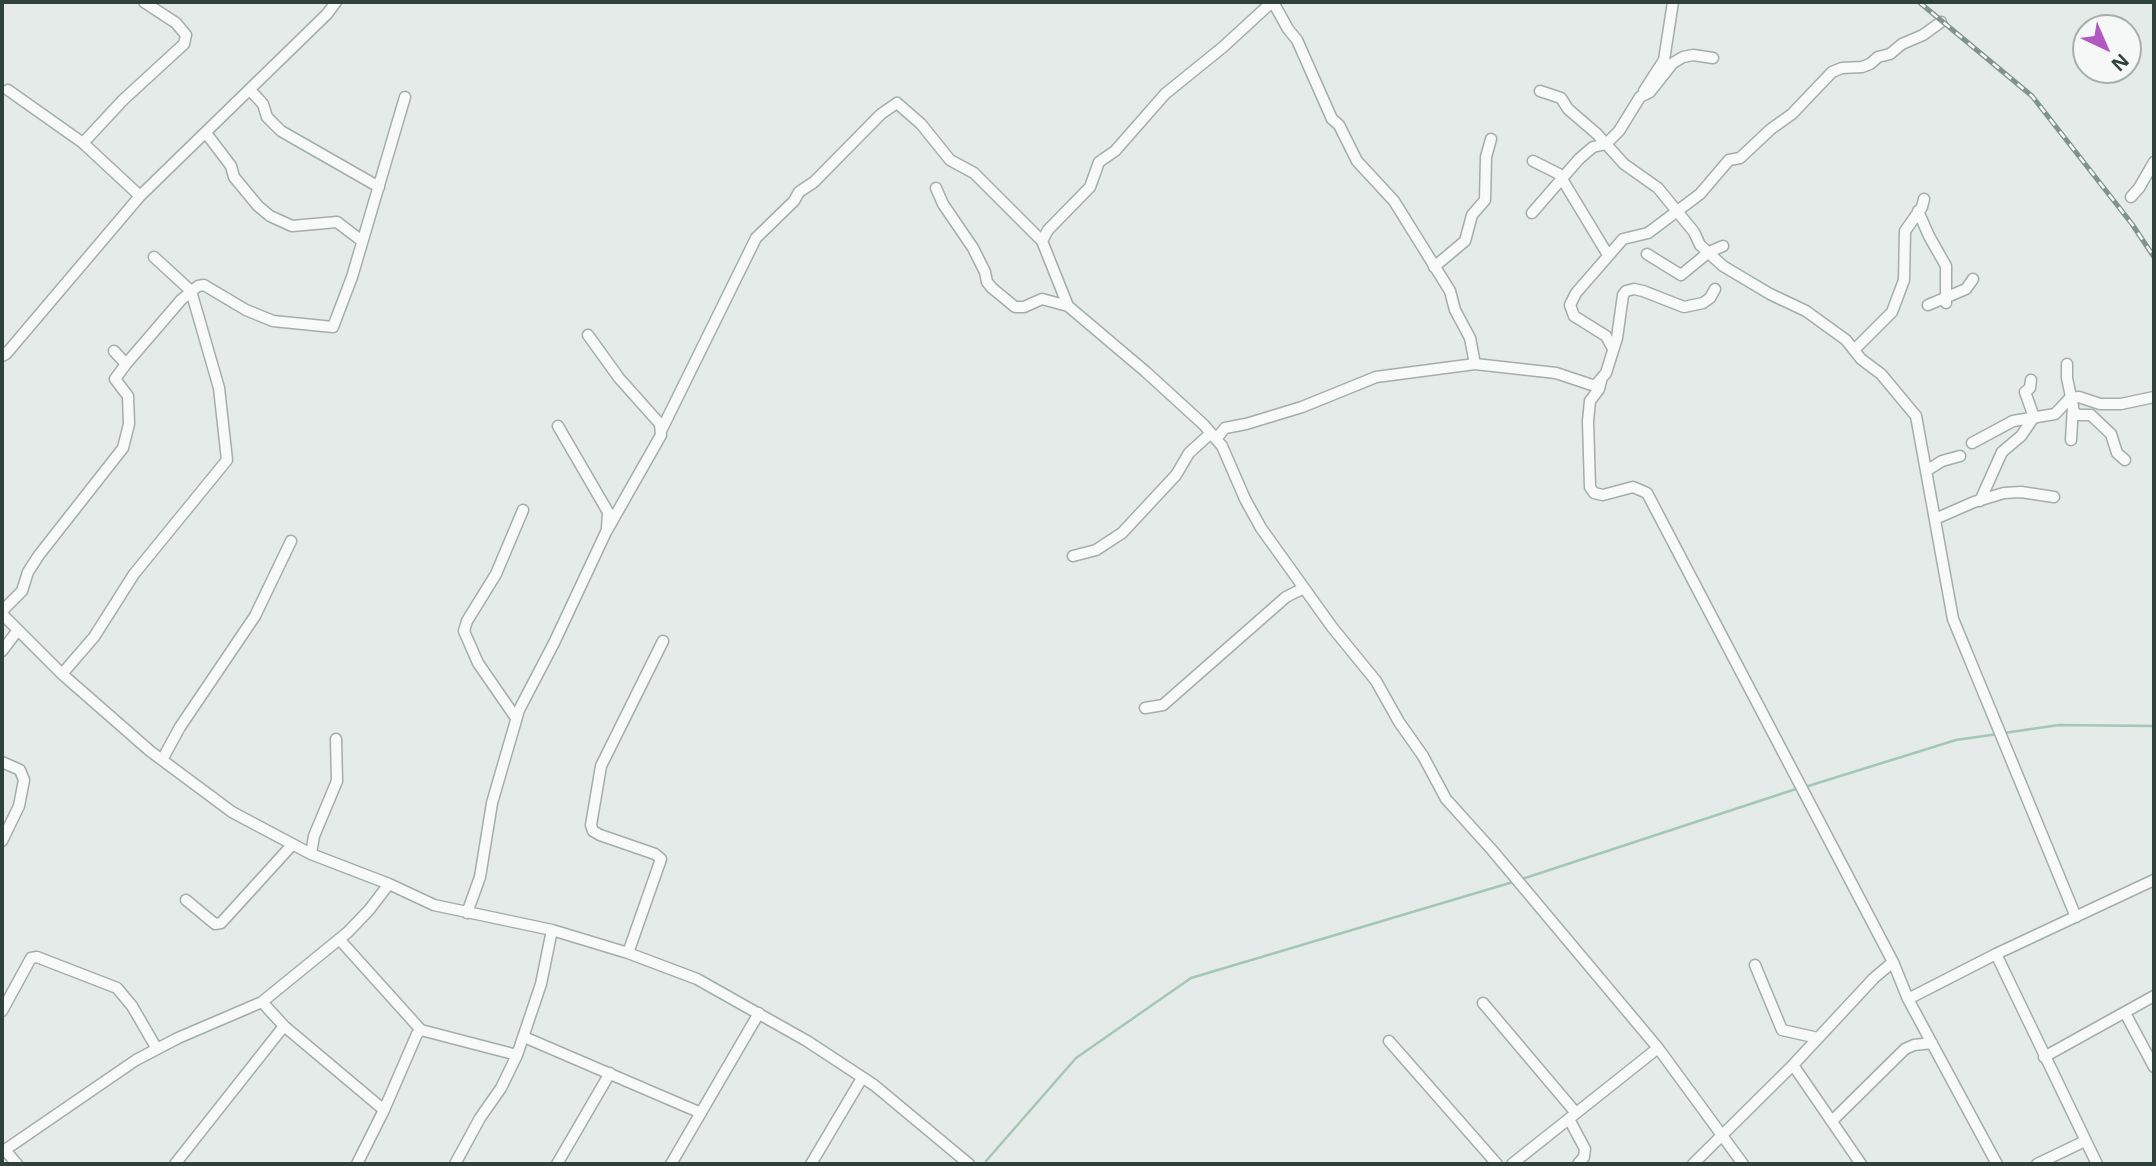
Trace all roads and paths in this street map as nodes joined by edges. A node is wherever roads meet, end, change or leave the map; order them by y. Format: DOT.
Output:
graph roads {
  1 [pos="144,2"];
  2 [pos="336,2"];
  3 [pos="1273,2"];
  4 [pos="1673,2"];
  5 [pos="1941,22"];
  6 [pos="1713,58"];
  7 [pos="8,90"];
  8 [pos="250,90"];
  9 [pos="1540,91"];
  10 [pos="405,97"];
  11 [pos="1640,97"];
  12 [pos="206,133"];
  13 [pos="1491,139"];
  14 [pos="83,143"];
  15 [pos="1606,144"];
  16 [pos="1533,161"];
  17 [pos="2154,162"];
  18 [pos="1562,179"];
  19 [pos="379,187"];
  20 [pos="936,188"];
  21 [pos="140,196"];
  22 [pos="2131,197"];
  23 [pos="1924,199"];
  24 [pos="1918,211"];
  25 [pos="1676,212"];
  26 [pos="1532,214"];
  27 [pos="362,241"];
  28 [pos="1042,241"];
  29 [pos="1723,246"];
  30 [pos="1709,252"];
  31 [pos="1647,254"];
  32 [pos="1608,255"];
  33 [pos="155,257"];
  34 [pos="1434,267"];
  35 [pos="1973,279"];
  36 [pos="1715,289"];
  37 [pos="191,291"];
  38 [pos="1946,300"];
  39 [pos="1928,305"];
  40 [pos="1068,306"];
  41 [pos="588,335"];
  42 [pos="1613,349"];
  43 [pos="1854,350"];
  44 [pos="114,351"];
  45 [pos="2,355"];
  46 [pos="126,364"];
  47 [pos="1475,364"];
  48 [pos="2067,364"];
  49 [pos="2031,380"];
  50 [pos="1601,381"];
  51 [pos="2154,397"];
  52 [pos="2070,398"];
  53 [pos="2073,411"];
  54 [pos="2034,417"];
  55 [pos="558,426"];
  56 [pos="662,429"];
  57 [pos="1213,436"];
  58 [pos="2071,440"];
  59 [pos="1972,443"];
  60 [pos="1961,456"];
  61 [pos="2125,460"];
  62 [pos="1926,471"];
  63 [pos="2054,497"];
  64 [pos="1980,501"];
  65 [pos="523,510"];
  66 [pos="1935,519"];
  67 [pos="606,532"];
  68 [pos="290,541"];
  69 [pos="1073,556"];
  70 [pos="1304,588"];
  71 [pos="2,612"];
  72 [pos="18,630"];
  73 [pos="663,641"];
  74 [pos="2,651"];
  75 [pos="62,674"];
  76 [pos="1145,708"];
  77 [pos="516,718"];
  78 [pos="336,739"];
  79 [pos="162,760"];
  80 [pos="2,762"];
  81 [pos="2,841"];
  82 [pos="292,845"];
  83 [pos="312,854"];
  84 [pos="2154,880"];
  85 [pos="388,884"];
  86 [pos="186,900"];
  87 [pos="467,913"];
  88 [pos="2076,917"];
  89 [pos="552,930"];
  90 [pos="340,939"];
  91 [pos="628,953"];
  92 [pos="1996,954"];
  93 [pos="1892,962"];
  94 [pos="1755,965"];
  95 [pos="2154,996"];
  96 [pos="1908,999"];
  97 [pos="262,1002"];
  98 [pos="1483,1003"];
  99 [pos="2,1011"];
  100 [pos="759,1013"];
  101 [pos="2125,1013"];
  102 [pos="284,1026"];
  103 [pos="421,1030"];
  104 [pos="524,1037"];
  105 [pos="1818,1038"];
  106 [pos="1389,1041"];
  107 [pos="1932,1043"];
  108 [pos="1658,1048"];
  109 [pos="157,1049"];
  110 [pos="517,1055"];
  111 [pos="2044,1057"];
  112 [pos="1793,1065"];
  113 [pos="2154,1067"];
  114 [pos="610,1073"];
  115 [pos="862,1078"];
  116 [pos="384,1110"];
  117 [pos="701,1114"];
  118 [pos="1572,1116"];
  119 [pos="1832,1121"];
  120 [pos="1721,1136"];
  121 [pos="2085,1140"];
  122 [pos="3,1151"];
  123 [pos="17,1164"];
  124 [pos="175,1164"];
  125 [pos="357,1164"];
  126 [pos="455,1164"];
  127 [pos="557,1164"];
  128 [pos="671,1164"];
  129 [pos="811,1164"];
  130 [pos="969,1164"];
  131 [pos="1497,1164"];
  132 [pos="1512,1164"];
  133 [pos="1578,1164"];
  134 [pos="1693,1164"];
  135 [pos="1743,1164"];
  136 [pos="1861,1164"];
  137 [pos="1997,1164"];
  138 [pos="2037,1164"];
  139 [pos="2097,1164"];
  1 -- 14 [label="street"];
  2 -- 8 [label="street"];
  3 -- 28 [label="street"];
  3 -- 34 [label="street"];
  4 -- 11 [label="street"];
  5 -- 25 [label="street"];
  6 -- 11 [label="street"];
  7 -- 14 [label="street"];
  8 -- 12 [label="street"];
  8 -- 19 [label="street"];
  9 -- 15 [label="street"];
  10 -- 19 [label="street"];
  11 -- 15 [label="street"];
  12 -- 21 [label="street"];
  12 -- 27 [label="street"];
  13 -- 34 [label="street"];
  14 -- 21 [label="street"];
  15 -- 18 [label="street"];
  15 -- 25 [label="street"];
  16 -- 18 [label="street"];
  17 -- 22 [label="street"];
  18 -- 26 [label="street"];
  18 -- 32 [label="street"];
  19 -- 27 [label="street"];
  20 -- 40 [label="street"];
  21 -- 45 [label="street"];
  23 -- 24 [label="street"];
  24 -- 38 [label="street"];
  24 -- 43 [label="street"];
  25 -- 30 [label="street"];
  25 -- 32 [label="street"];
  27 -- 37 [label="street"];
  28 -- 40 [label="street"];
  28 -- 56 [label="street"];
  29 -- 30 [label="street"];
  30 -- 31 [label="street"];
  30 -- 43 [label="street"];
  32 -- 42 [label="street"];
  33 -- 37 [label="street"];
  34 -- 47 [label="street"];
  35 -- 38 [label="street"];
  36 -- 42 [label="street"];
  37 -- 46 [label="street"];
  37 -- 75 [label="street"];
  38 -- 39 [label="street"];
  40 -- 57 [label="street"];
  41 -- 56 [label="street"];
  42 -- 50 [label="street"];
  43 -- 62 [label="street"];
  44 -- 46 [label="street"];
  46 -- 71 [label="street"];
  47 -- 50 [label="street"];
  47 -- 57 [label="street"];
  48 -- 52 [label="street"];
  49 -- 54 [label="street"];
  50 -- 93 [label="street"];
  51 -- 52 [label="street"];
  52 -- 53 [label="street"];
  52 -- 54 [label="street"];
  53 -- 58 [label="street"];
  53 -- 61 [label="street"];
  54 -- 59 [label="street"];
  54 -- 64 [label="street"];
  55 -- 67 [label="street"];
  56 -- 67 [label="street"];
  57 -- 69 [label="street"];
  57 -- 70 [label="street"];
  60 -- 62 [label="street"];
  62 -- 66 [label="street"];
  63 -- 64 [label="street"];
  64 -- 66 [label="street"];
  65 -- 77 [label="street"];
  66 -- 88 [label="street"];
  67 -- 77 [label="street"];
  68 -- 79 [label="street"];
  70 -- 76 [label="street"];
  70 -- 108 [label="street"];
  71 -- 72 [label="street"];
  72 -- 74 [label="street"];
  72 -- 75 [label="street"];
  73 -- 91 [label="street"];
  75 -- 79 [label="street"];
  77 -- 87 [label="street"];
  78 -- 83 [label="street"];
  79 -- 82 [label="street"];
  80 -- 81 [label="street"];
  82 -- 83 [label="street"];
  82 -- 86 [label="street"];
  83 -- 85 [label="street"];
  84 -- 88 [label="street"];
  85 -- 87 [label="street"];
  85 -- 90 [label="street"];
  87 -- 89 [label="street"];
  88 -- 92 [label="street"];
  89 -- 91 [label="street"];
  89 -- 104 [label="street"];
  90 -- 97 [label="street"];
  90 -- 103 [label="street"];
  91 -- 100 [label="street"];
  92 -- 96 [label="street"];
  92 -- 111 [label="street"];
  93 -- 96 [label="street"];
  93 -- 105 [label="street"];
  94 -- 105 [label="street"];
  95 -- 101 [label="street"];
  96 -- 107 [label="street"];
  97 -- 102 [label="street"];
  97 -- 109 [label="street"];
  98 -- 118 [label="street"];
  99 -- 109 [label="street"];
  100 -- 115 [label="street"];
  100 -- 117 [label="street"];
  101 -- 111 [label="street"];
  101 -- 113 [label="street"];
  102 -- 116 [label="street"];
  102 -- 124 [label="street"];
  103 -- 110 [label="street"];
  103 -- 116 [label="street"];
  104 -- 110 [label="street"];
  104 -- 114 [label="street"];
  105 -- 112 [label="street"];
  106 -- 131 [label="street"];
  107 -- 119 [label="street"];
  107 -- 137 [label="street"];
  108 -- 118 [label="street"];
  108 -- 120 [label="street"];
  109 -- 122 [label="street"];
  110 -- 126 [label="street"];
  111 -- 121 [label="street"];
  112 -- 119 [label="street"];
  112 -- 120 [label="street"];
  114 -- 117 [label="street"];
  114 -- 127 [label="street"];
  115 -- 129 [label="street"];
  115 -- 130 [label="street"];
  116 -- 125 [label="street"];
  117 -- 128 [label="street"];
  118 -- 132 [label="street"];
  118 -- 133 [label="street"];
  119 -- 136 [label="street"];
  120 -- 134 [label="street"];
  120 -- 135 [label="street"];
  121 -- 138 [label="street"];
  121 -- 139 [label="street"];
  122 -- 123 [label="street"];
}
